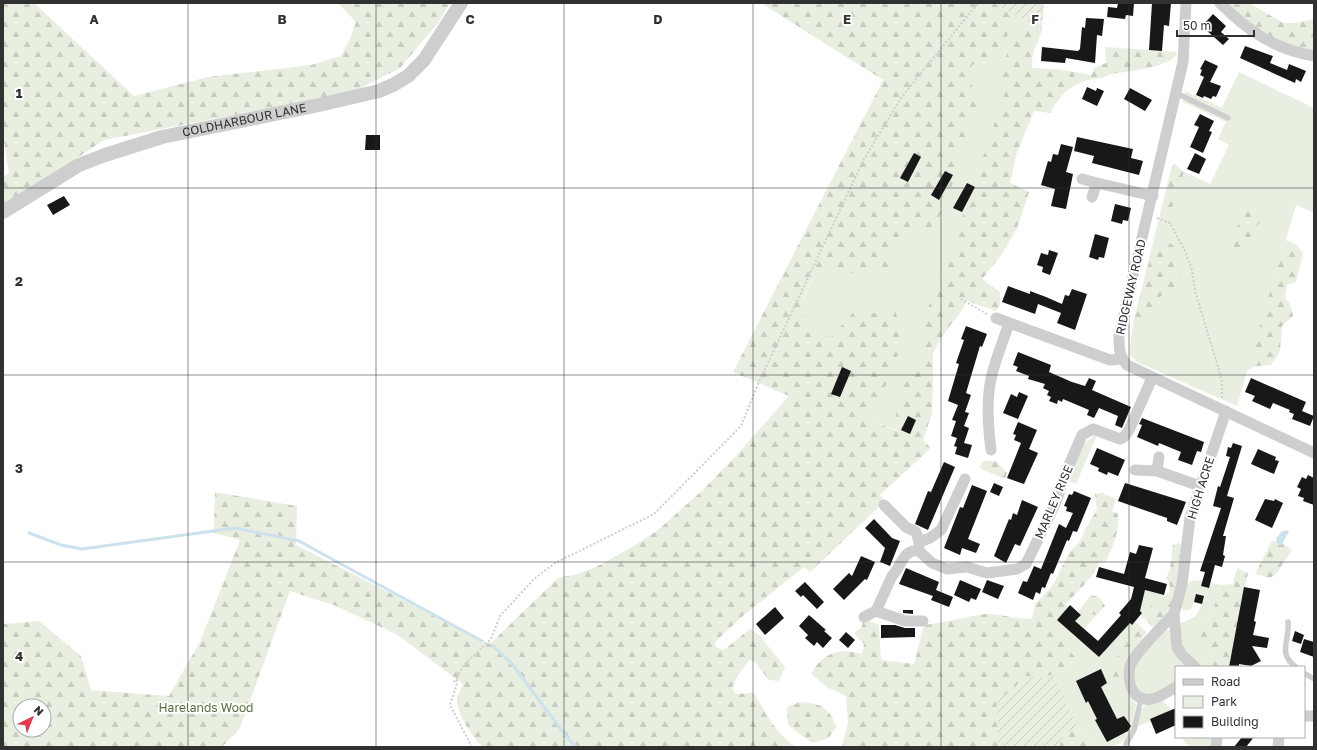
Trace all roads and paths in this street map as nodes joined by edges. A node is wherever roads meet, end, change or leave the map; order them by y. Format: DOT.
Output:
graph roads {
  1 [pos="461,3"];
  2 [pos="978,3"];
  3 [pos="1186,3"];
  4 [pos="1220,3"];
  5 [pos="1314,56"];
  6 [pos="1176,93"];
  7 [pos="1228,118"];
  8 [pos="1082,179"];
  9 [pos="1097,183"];
  10 [pos="1153,196"];
  11 [pos="1092,197"];
  12 [pos="3,212"];
  13 [pos="1148,216"];
  14 [pos="961,299"];
  15 [pos="996,318"];
  16 [pos="1009,323"];
  17 [pos="1121,359"];
  18 [pos="1152,378"];
  19 [pos="1222,409"];
  20 [pos="993,445"];
  21 [pos="1314,454"];
  22 [pos="1159,457"];
  23 [pos="1135,470"];
  24 [pos="1157,472"];
  25 [pos="965,478"];
  26 [pos="1200,486"];
  27 [pos="884,505"];
  28 [pos="919,546"];
  29 [pos="876,611"];
  30 [pos="1174,614"];
  31 [pos="864,617"];
  32 [pos="923,621"];
  33 [pos="1288,622"];
  34 [pos="1194,666"];
  35 [pos="1295,666"];
  36 [pos="1305,674"];
  37 [pos="457,677"];
  38 [pos="1314,680"];
  39 [pos="454,682"];
  40 [pos="1175,688"];
  41 [pos="1141,700"];
  42 [pos="472,747"];
  43 [pos="1127,747"];
  1 -- 12 [label="street, COLDHARBOUR LANE"];
  2 -- 37 [label="path"];
  3 -- 6 [label="street, RIDGEWAY ROAD"];
  4 -- 5 [label="street"];
  6 -- 7 [label="lane"];
  6 -- 10 [label="street, RIDGEWAY ROAD"];
  8 -- 9 [label="street"];
  9 -- 10 [label="street"];
  9 -- 11 [label="street"];
  10 -- 13 [label="street, RIDGEWAY ROAD"];
  13 -- 17 [label="street, RIDGEWAY ROAD"];
  13 -- 19 [label="path"];
  14 -- 15 [label="path"];
  15 -- 16 [label="street"];
  16 -- 17 [label="street"];
  16 -- 20 [label="street"];
  17 -- 18 [label="street"];
  18 -- 19 [label="street"];
  18 -- 28 [label="street, MARLEY RISE"];
  19 -- 21 [label="street"];
  19 -- 26 [label="street, HIGH ACRE"];
  22 -- 24 [label="street"];
  23 -- 24 [label="street"];
  24 -- 26 [label="street"];
  25 -- 28 [label="street"];
  26 -- 30 [label="street, HIGH ACRE"];
  27 -- 28 [label="street, MARLEY RISE"];
  28 -- 29 [label="street"];
  29 -- 31 [label="street"];
  29 -- 32 [label="street"];
  30 -- 34 [label="street, HIGH ACRE"];
  30 -- 41 [label="street, HIGH ACRE"];
  33 -- 35 [label="lane"];
  36 -- 38 [label="lane"];
  37 -- 39 [label="path"];
  37 -- 42 [label="path"];
  40 -- 41 [label="street"];
  41 -- 43 [label="lane"];
}
